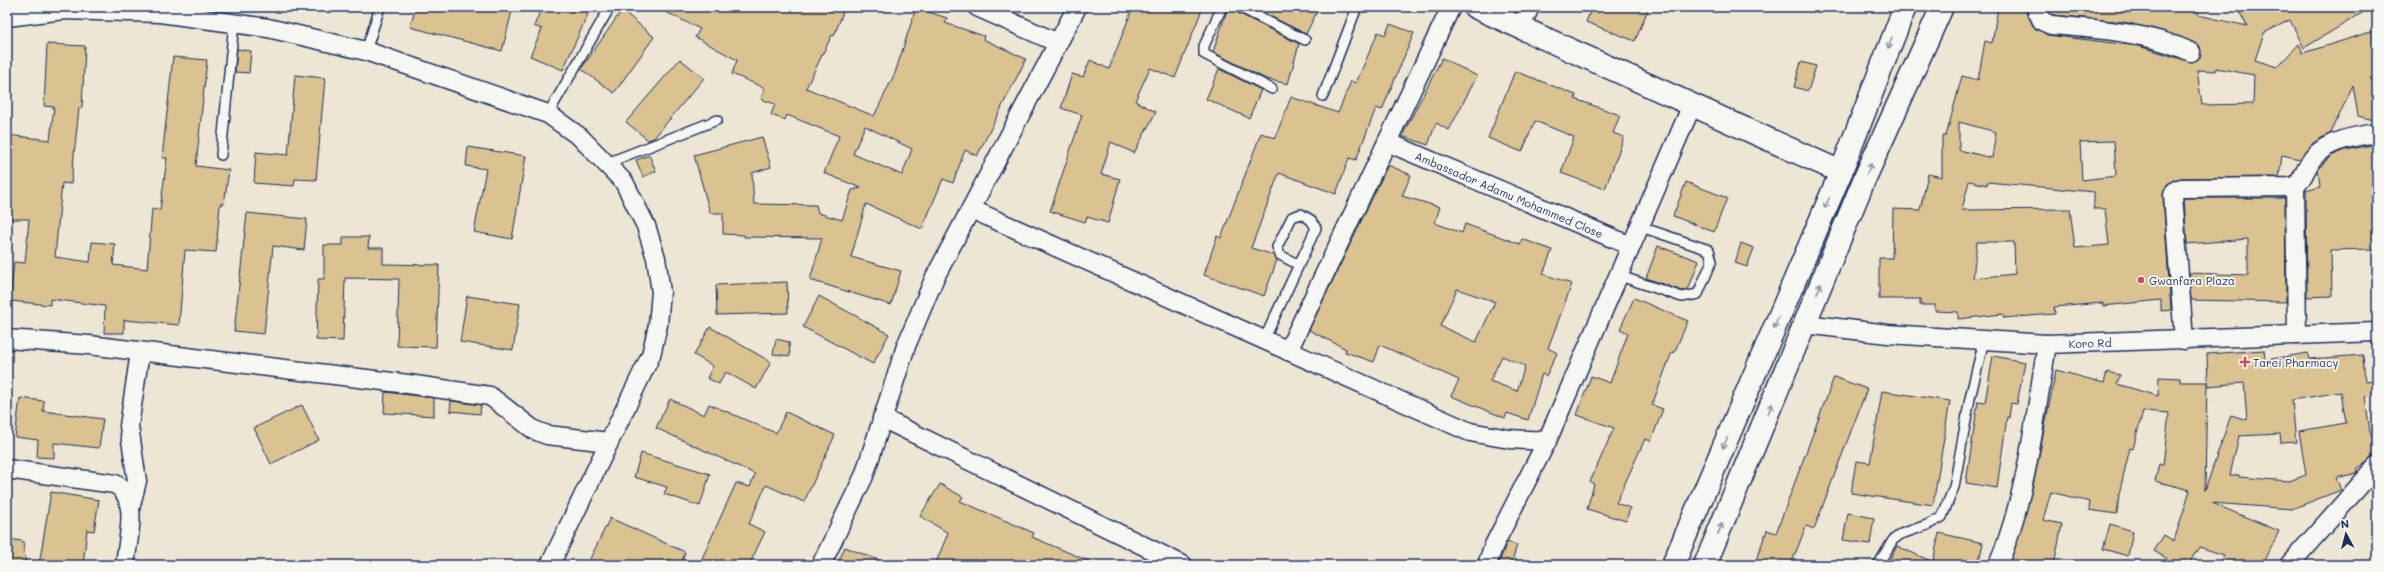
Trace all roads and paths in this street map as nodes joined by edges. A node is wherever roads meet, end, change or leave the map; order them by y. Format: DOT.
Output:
graph roads {
  1 [pos="380,7"];
  2 [pos="610,7"];
  3 [pos="977,7"];
  4 [pos="1077,7"];
  5 [pos="1222,7"];
  6 [pos="1239,7"];
  7 [pos="1357,7"];
  8 [pos="1451,7"];
  9 [pos="1475,7"];
  10 [pos="1530,7"];
  11 [pos="1905,7"];
  12 [pos="1942,7"];
  13 [pos="2035,7"];
  14 [pos="7,17"];
  15 [pos="234,23"];
  16 [pos="1520,28"];
  17 [pos="1305,40"];
  18 [pos="1058,43"];
  19 [pos="366,51"];
  20 [pos="2191,52"];
  21 [pos="1272,90"];
  22 [pos="1323,96"];
  23 [pos="1692,105"];
  24 [pos="548,114"];
  25 [pos="718,120"];
  26 [pos="2377,133"];
  27 [pos="1387,142"];
  28 [pos="221,155"];
  29 [pos="607,163"];
  30 [pos="1841,172"];
  31 [pos="2295,187"];
  32 [pos="971,209"];
  33 [pos="1641,227"];
  34 [pos="1631,246"];
  35 [pos="1299,265"];
  36 [pos="1620,276"];
  37 [pos="1805,324"];
  38 [pos="2377,332"];
  39 [pos="2297,335"];
  40 [pos="7,339"];
  41 [pos="1264,340"];
  42 [pos="1984,340"];
  43 [pos="2184,340"];
  44 [pos="2047,344"];
  45 [pos="1288,350"];
  46 [pos="140,352"];
  47 [pos="882,418"];
  48 [pos="1547,441"];
  49 [pos="609,442"];
  50 [pos="2377,466"];
  51 [pos="7,469"];
  52 [pos="131,505"];
  53 [pos="125,565"];
  54 [pos="550,565"];
  55 [pos="821,565"];
  56 [pos="1184,565"];
  57 [pos="1487,565"];
  58 [pos="1673,565"];
  59 [pos="1705,565"];
  60 [pos="1878,565"];
  61 [pos="1998,565"];
  62 [pos="2289,565"];
  1 -- 19 [label="lane"];
  2 -- 24 [label="lane"];
  3 -- 18 [label="street"];
  4 -- 18 [label="street"];
  5 -- 21 [label="lane"];
  6 -- 17 [label="lane"];
  7 -- 22 [label="lane"];
  8 -- 27 [label="street"];
  9 -- 16 [label="main road"];
  10 -- 16 [label="street"];
  11 -- 30 [label="main road, one-way"];
  37 -- 12 [label="main road, one-way"];
  13 -- 20 [label="street"];
  14 -- 15 [label="street"];
  15 -- 19 [label="street"];
  15 -- 28 [label="lane"];
  16 -- 23 [label="main road"];
  18 -- 32 [label="street"];
  19 -- 24 [label="street"];
  23 -- 30 [label="main road"];
  23 -- 33 [label="street"];
  24 -- 29 [label="street"];
  25 -- 29 [label="lane"];
  26 -- 31 [label="street"];
  27 -- 34 [label="street, Ambassador Adamu Mohammed Close"];
  27 -- 45 [label="street"];
  29 -- 49 [label="street"];
  30 -- 58 [label="main road, one-way"];
  31 -- 39 [label="street"];
  31 -- 43 [label="street"];
  32 -- 41 [label="street"];
  32 -- 47 [label="street"];
  33 -- 34 [label="street"];
  33 -- 36 [label="lane"];
  34 -- 36 [label="street"];
  35 -- 35 [label="lane"];
  35 -- 41 [label="lane"];
  36 -- 48 [label="street"];
  37 -- 42 [label="street, Koro Rd"];
  59 -- 37 [label="main road, one-way"];
  38 -- 39 [label="street, Koro Rd"];
  39 -- 43 [label="street, Koro Rd"];
  40 -- 46 [label="street"];
  41 -- 45 [label="street"];
  42 -- 44 [label="street, Koro Rd"];
  42 -- 60 [label="lane"];
  43 -- 44 [label="street, Koro Rd"];
  44 -- 61 [label="street"];
  45 -- 48 [label="street"];
  46 -- 49 [label="street"];
  46 -- 52 [label="street"];
  47 -- 55 [label="street"];
  47 -- 56 [label="street"];
  48 -- 57 [label="street"];
  49 -- 54 [label="street"];
  50 -- 62 [label="street"];
  51 -- 52 [label="street"];
  52 -- 53 [label="street"];
}
